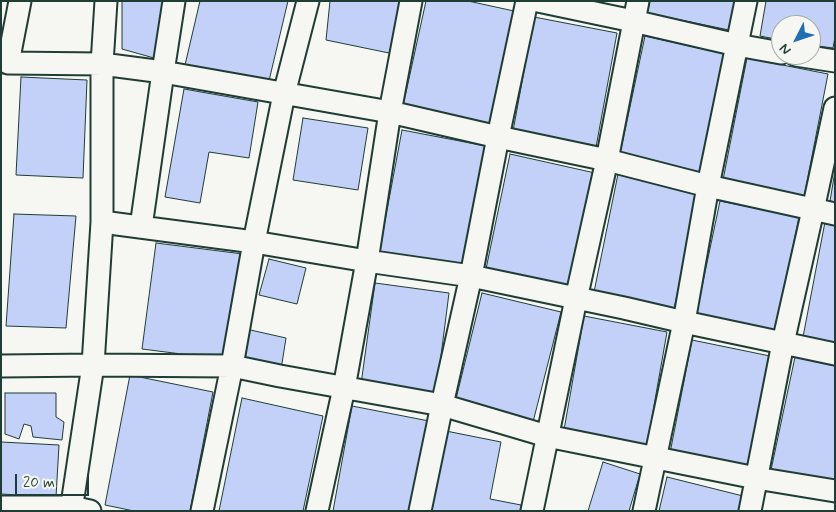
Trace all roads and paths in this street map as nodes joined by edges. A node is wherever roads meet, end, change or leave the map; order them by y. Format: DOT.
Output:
graph roads {
  1 [pos="20,1"];
  2 [pos="106,1"];
  3 [pos="174,1"];
  4 [pos="308,1"];
  5 [pos="411,1"];
  6 [pos="527,1"];
  7 [pos="538,1"];
  8 [pos="746,1"];
  9 [pos="636,11"];
  10 [pos="737,46"];
  11 [pos="771,51"];
  12 [pos="821,59"];
  13 [pos="5,61"];
  14 [pos="835,61"];
  15 [pos="102,64"];
  16 [pos="162,72"];
  17 [pos="284,94"];
  18 [pos="835,108"];
  19 [pos="390,112"];
  20 [pos="498,137"];
  21 [pos="607,160"];
  22 [pos="708,186"];
  23 [pos="814,210"];
  24 [pos="835,214"];
  25 [pos="102,222"];
  26 [pos="141,227"];
  27 [pos="254,242"];
  28 [pos="367,261"];
  29 [pos="472,276"];
  30 [pos="576,298"];
  31 [pos="684,322"];
  32 [pos="783,343"];
  33 [pos="835,354"];
  34 [pos="93,365"];
  35 [pos="1,366"];
  36 [pos="232,366"];
  37 [pos="344,388"];
  38 [pos="442,405"];
  39 [pos="547,436"];
  40 [pos="655,458"];
  41 [pos="756,478"];
  42 [pos="835,492"];
  43 [pos="1,507"];
  44 [pos="77,509"];
  45 [pos="202,511"];
  46 [pos="317,511"];
  47 [pos="420,511"];
  48 [pos="532,511"];
  49 [pos="644,511"];
  50 [pos="750,511"];
  1 -- 13 [label="street"];
  2 -- 15 [label="street"];
  3 -- 16 [label="street"];
  4 -- 17 [label="street"];
  5 -- 19 [label="street"];
  6 -- 20 [label="street"];
  7 -- 9 [label="street"];
  8 -- 10 [label="street"];
  9 -- 10 [label="street"];
  9 -- 21 [label="street"];
  10 -- 11 [label="street"];
  10 -- 22 [label="street"];
  12 -- 14 [label="street"];
  13 -- 15 [label="street"];
  15 -- 16 [label="street"];
  15 -- 25 [label="street"];
  16 -- 17 [label="street"];
  16 -- 26 [label="street"];
  17 -- 19 [label="street"];
  17 -- 27 [label="street"];
  18 -- 23 [label="street"];
  19 -- 20 [label="street"];
  19 -- 28 [label="street"];
  20 -- 21 [label="street"];
  20 -- 29 [label="street"];
  21 -- 22 [label="street"];
  21 -- 30 [label="street"];
  22 -- 23 [label="street"];
  22 -- 31 [label="street"];
  23 -- 24 [label="street"];
  23 -- 32 [label="street"];
  25 -- 26 [label="street"];
  25 -- 34 [label="street"];
  26 -- 27 [label="street"];
  27 -- 28 [label="street"];
  27 -- 36 [label="street"];
  28 -- 29 [label="street"];
  28 -- 37 [label="street"];
  29 -- 30 [label="street"];
  29 -- 38 [label="street"];
  30 -- 31 [label="street"];
  30 -- 39 [label="street"];
  31 -- 32 [label="street"];
  31 -- 40 [label="street"];
  32 -- 33 [label="street"];
  32 -- 41 [label="street"];
  34 -- 35 [label="street"];
  34 -- 36 [label="street"];
  34 -- 44 [label="street"];
  36 -- 37 [label="street"];
  36 -- 45 [label="street"];
  37 -- 38 [label="street"];
  37 -- 46 [label="street"];
  38 -- 39 [label="street"];
  38 -- 47 [label="street"];
  39 -- 40 [label="street"];
  39 -- 48 [label="street"];
  40 -- 41 [label="street"];
  40 -- 49 [label="street"];
  41 -- 42 [label="street"];
  41 -- 50 [label="street"];
  43 -- 44 [label="street"];
}
